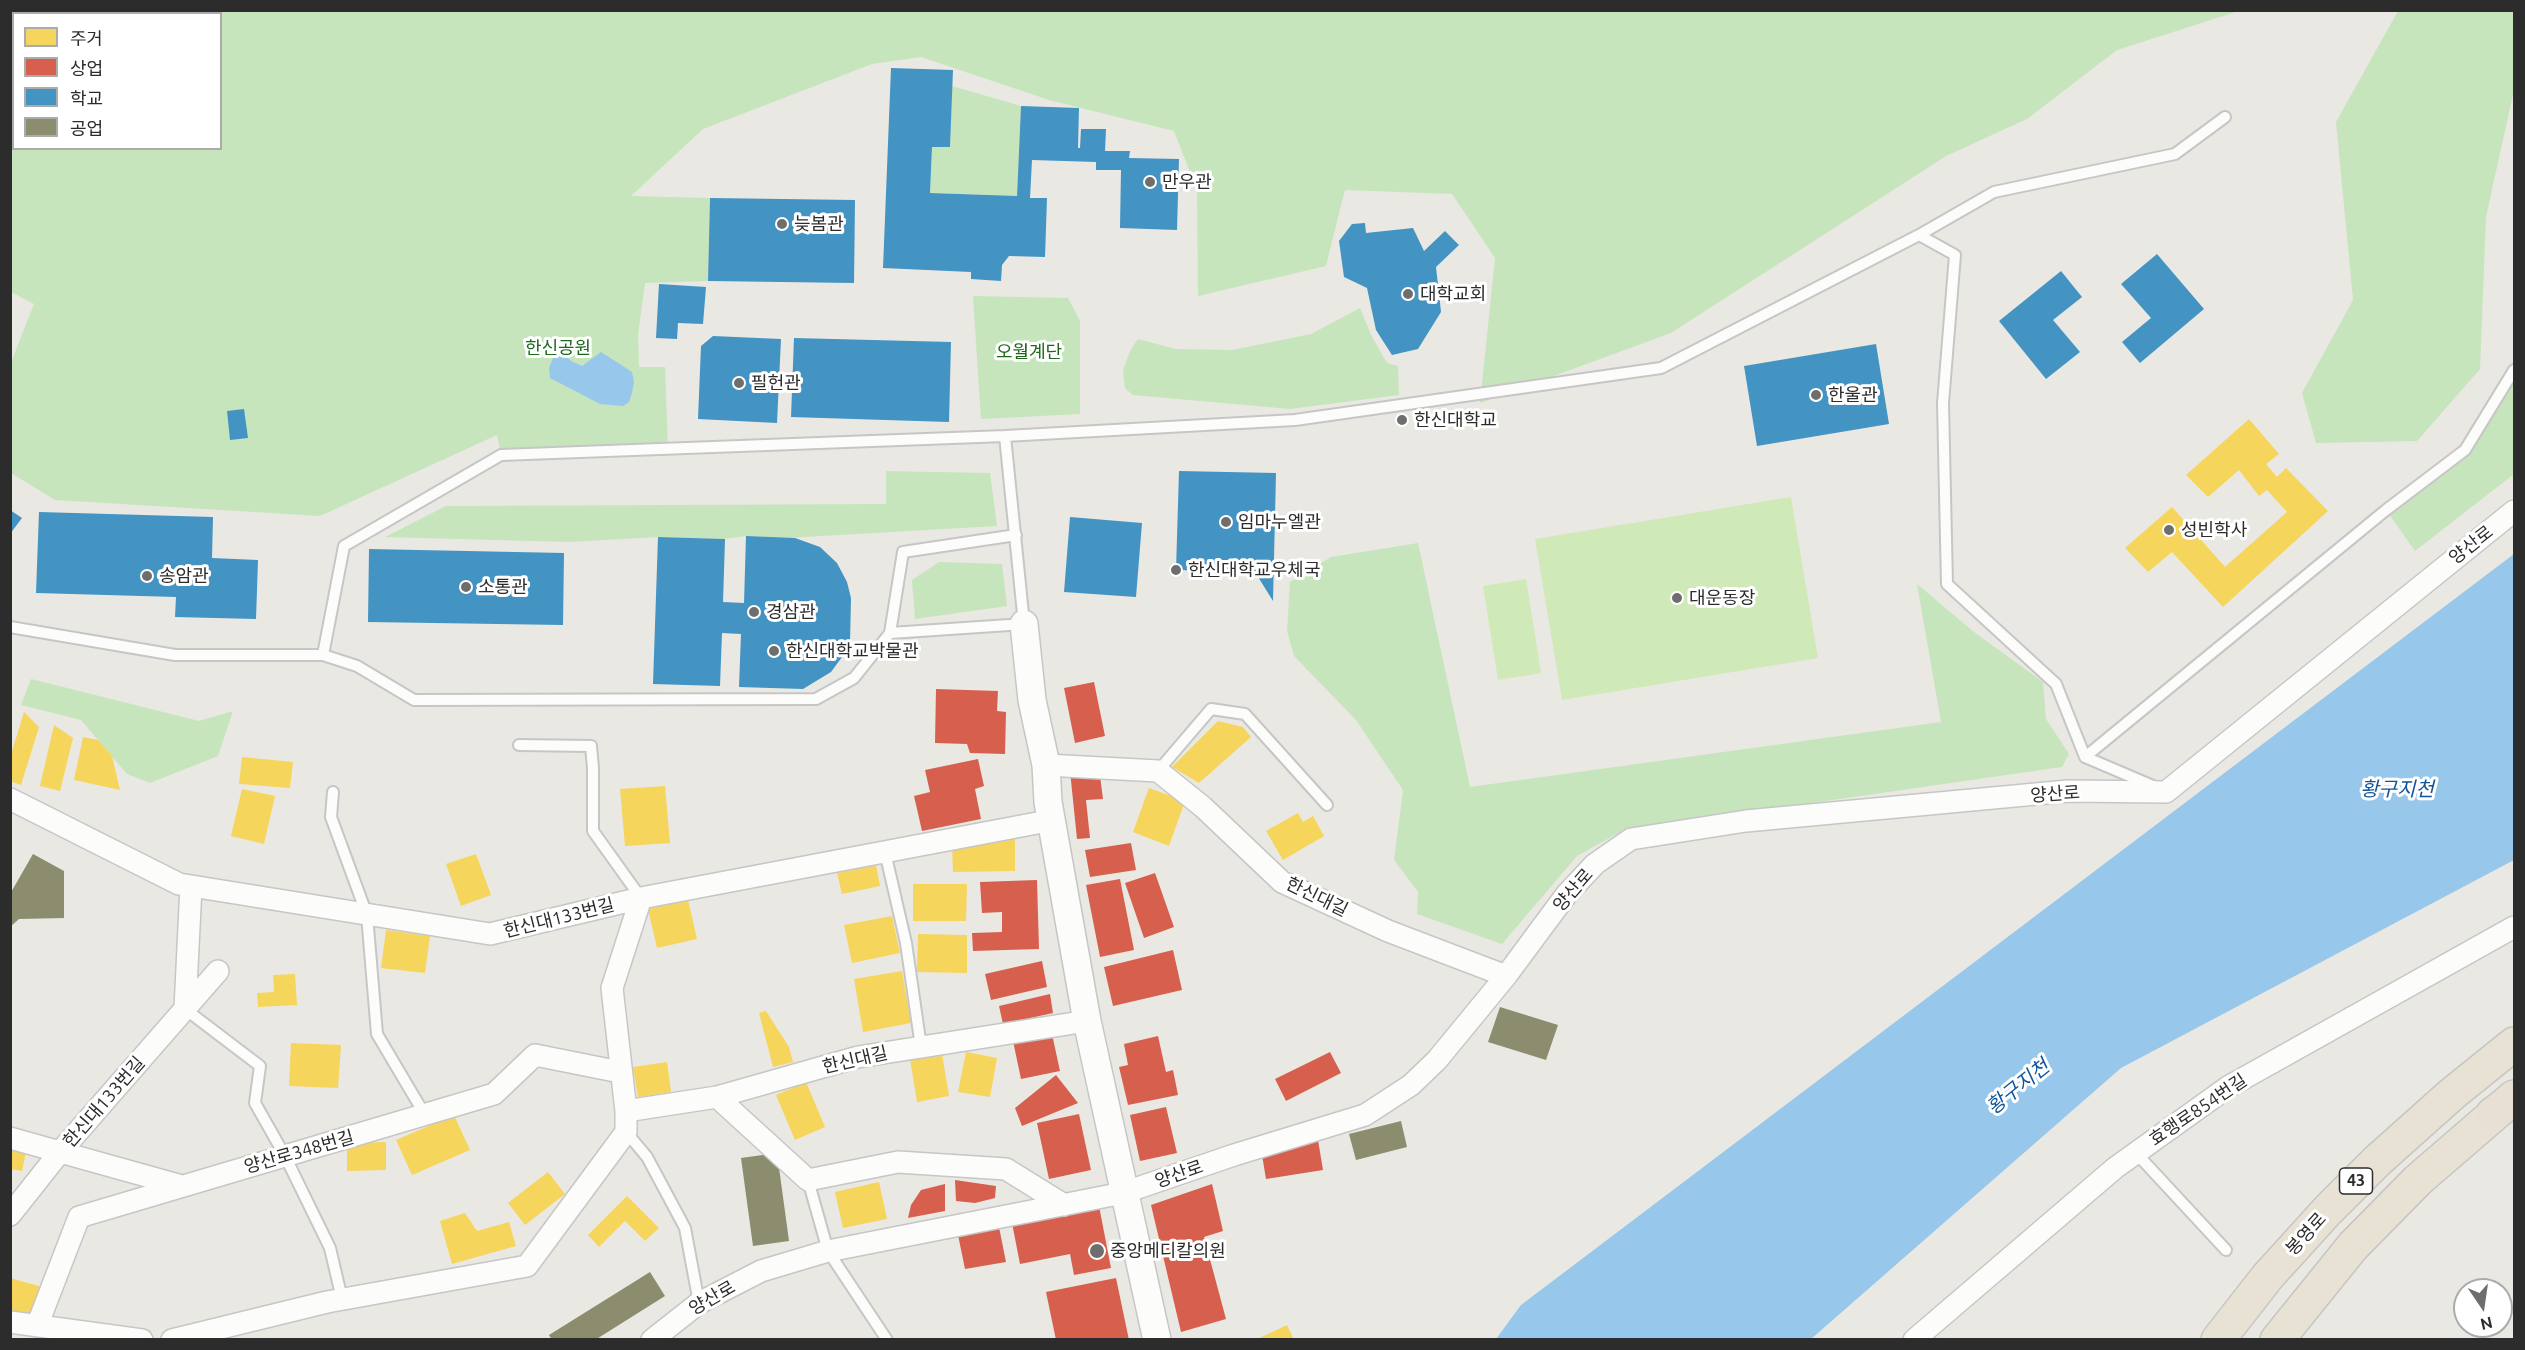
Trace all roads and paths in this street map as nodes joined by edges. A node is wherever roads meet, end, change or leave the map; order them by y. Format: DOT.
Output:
graph roads {
  1 [pos="2225,117"];
  2 [pos="1919,235"];
  3 [pos="2514,370"];
  4 [pos="1005,436"];
  5 [pos="2514,511"];
  6 [pos="1016,535"];
  7 [pos="1024,624"];
  8 [pos="10,627"];
  9 [pos="890,633"];
  10 [pos="323,655"];
  11 [pos="519,745"];
  12 [pos="2085,757"];
  13 [pos="1046,765"];
  14 [pos="1158,771"];
  15 [pos="333,792"];
  16 [pos="2166,792"];
  17 [pos="10,799"];
  18 [pos="1327,805"];
  19 [pos="1053,820"];
  20 [pos="885,852"];
  21 [pos="191,886"];
  22 [pos="641,898"];
  23 [pos="367,915"];
  24 [pos="2514,927"];
  25 [pos="218,971"];
  26 [pos="1506,976"];
  27 [pos="185,1009"];
  28 [pos="1087,1021"];
  29 [pos="2514,1044"];
  30 [pos="921,1047"];
  31 [pos="620,1072"];
  32 [pos="717,1098"];
  33 [pos="2507,1103"];
  34 [pos="626,1110"];
  35 [pos="424,1115"];
  36 [pos="626,1132"];
  37 [pos="10,1138"];
  38 [pos="60,1152"];
  39 [pos="2136,1153"];
  40 [pos="285,1156"];
  41 [pos="808,1180"];
  42 [pos="182,1186"];
  43 [pos="1123,1193"];
  44 [pos="1064,1205"];
  45 [pos="10,1215"];
  46 [pos="2226,1250"];
  47 [pos="828,1251"];
  48 [pos="342,1299"];
  49 [pos="699,1303"];
  50 [pos="10,1322"];
  51 [pos="37,1326"];
  52 [pos="142,1340"];
  53 [pos="172,1340"];
  54 [pos="652,1340"];
  55 [pos="887,1340"];
  56 [pos="1157,1340"];
  57 [pos="1914,1340"];
  58 [pos="2218,1340"];
  59 [pos="2277,1340"];
  1 -- 2 [label="lane"];
  2 -- 4 [label="lane"];
  2 -- 12 [label="lane"];
  3 -- 12 [label="lane"];
  4 -- 6 [label="lane"];
  4 -- 10 [label="lane"];
  5 -- 16 [label="street, 양산로"];
  6 -- 7 [label="lane"];
  6 -- 9 [label="lane"];
  7 -- 9 [label="lane"];
  7 -- 13 [label="street"];
  8 -- 10 [label="lane"];
  9 -- 10 [label="lane"];
  11 -- 22 [label="lane"];
  12 -- 16 [label="lane"];
  13 -- 14 [label="street"];
  13 -- 19 [label="street"];
  14 -- 18 [label="lane"];
  14 -- 26 [label="street, 한신대길"];
  15 -- 23 [label="lane"];
  16 -- 26 [label="street, 양산로"];
  17 -- 21 [label="street, 한신대133번길"];
  19 -- 20 [label="street, 한신대133번길"];
  19 -- 28 [label="street"];
  20 -- 22 [label="street, 한신대133번길"];
  20 -- 30 [label="lane"];
  21 -- 23 [label="street, 한신대133번길"];
  21 -- 27 [label="street"];
  22 -- 23 [label="street, 한신대133번길"];
  22 -- 31 [label="street"];
  23 -- 35 [label="lane"];
  24 -- 39 [label="street, 효행로854번길"];
  25 -- 27 [label="street, 한신대133번길"];
  26 -- 43 [label="street, 양산로"];
  27 -- 38 [label="street, 한신대133번길"];
  27 -- 40 [label="lane"];
  28 -- 30 [label="street, 한신대길"];
  28 -- 43 [label="street"];
  29 -- 58 [label="highway, 봉영로 / 43"];
  30 -- 32 [label="street, 한신대길"];
  31 -- 34 [label="street"];
  31 -- 35 [label="street, 양산로348번길"];
  32 -- 34 [label="street, 한신대길"];
  32 -- 41 [label="street"];
  33 -- 59 [label="highway, 43"];
  34 -- 36 [label="street"];
  35 -- 40 [label="street, 양산로348번길"];
  36 -- 48 [label="street"];
  36 -- 49 [label="lane"];
  37 -- 38 [label="street, 한신대133번길"];
  38 -- 42 [label="street, 한신대133번길"];
  38 -- 45 [label="street, 한신대133번길"];
  39 -- 46 [label="lane"];
  39 -- 57 [label="street, 효행로854번길"];
  40 -- 42 [label="street, 양산로348번길"];
  40 -- 48 [label="lane"];
  41 -- 44 [label="street"];
  41 -- 47 [label="lane"];
  42 -- 51 [label="street, 양산로348번길"];
  43 -- 44 [label="street, 양산로"];
  43 -- 56 [label="street"];
  44 -- 47 [label="street, 양산로"];
  47 -- 49 [label="street, 양산로"];
  47 -- 55 [label="lane"];
  48 -- 53 [label="street"];
  49 -- 54 [label="street, 양산로"];
  50 -- 51 [label="street"];
  51 -- 52 [label="street"];
}
